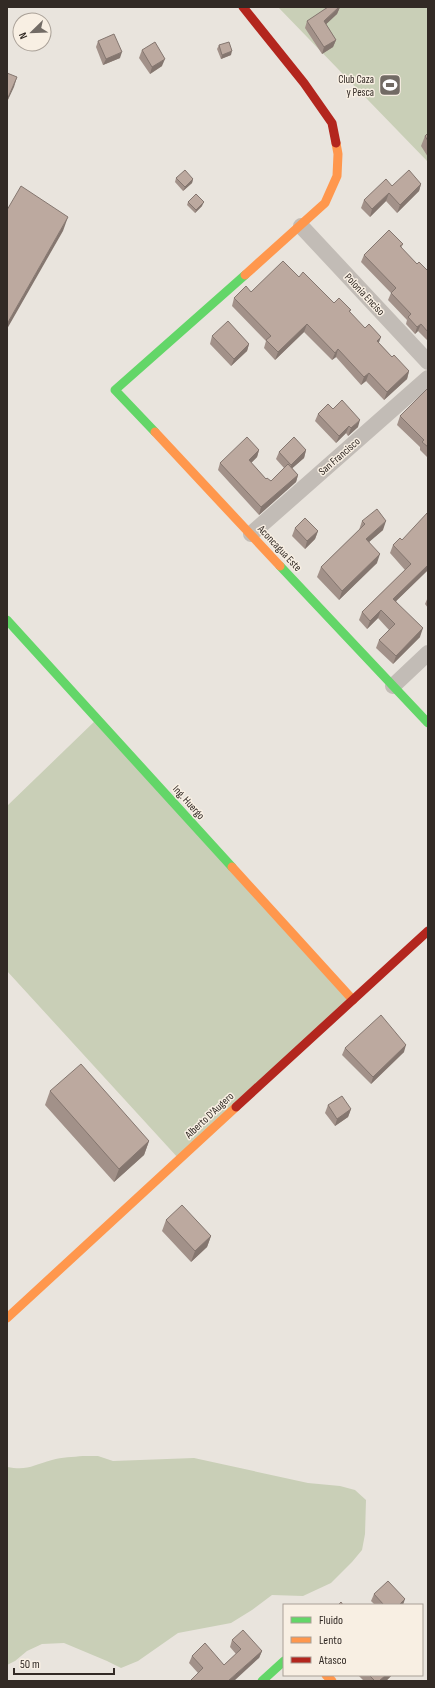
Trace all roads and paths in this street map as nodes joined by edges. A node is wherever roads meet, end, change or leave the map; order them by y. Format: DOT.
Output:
graph roads {
  1 [pos="249,10"];
  2 [pos="301,226"];
  3 [pos="428,362"];
  4 [pos="428,378"];
  5 [pos="251,534"];
  6 [pos="7,620"];
  7 [pos="428,653"];
  8 [pos="393,686"];
  9 [pos="428,723"];
  10 [pos="428,931"];
  11 [pos="353,1000"];
  12 [pos="7,1318"];
  13 [pos="283,1662"];
  14 [pos="262,1681"];
  1 -- 2 [label="street"];
  2 -- 3 [label="street, Polonia Enciso"];
  2 -- 5 [label="street, Aconcagua Este"];
  4 -- 5 [label="street, San Francisco"];
  5 -- 8 [label="street, Aconcagua Este"];
  6 -- 11 [label="street, Ing. Huergo"];
  7 -- 8 [label="street"];
  8 -- 9 [label="street, Aconcagua Este"];
  10 -- 11 [label="street, Alberto D'Augero"];
  11 -- 12 [label="street, Alberto D'Augero"];
  13 -- 14 [label="street"];
}
